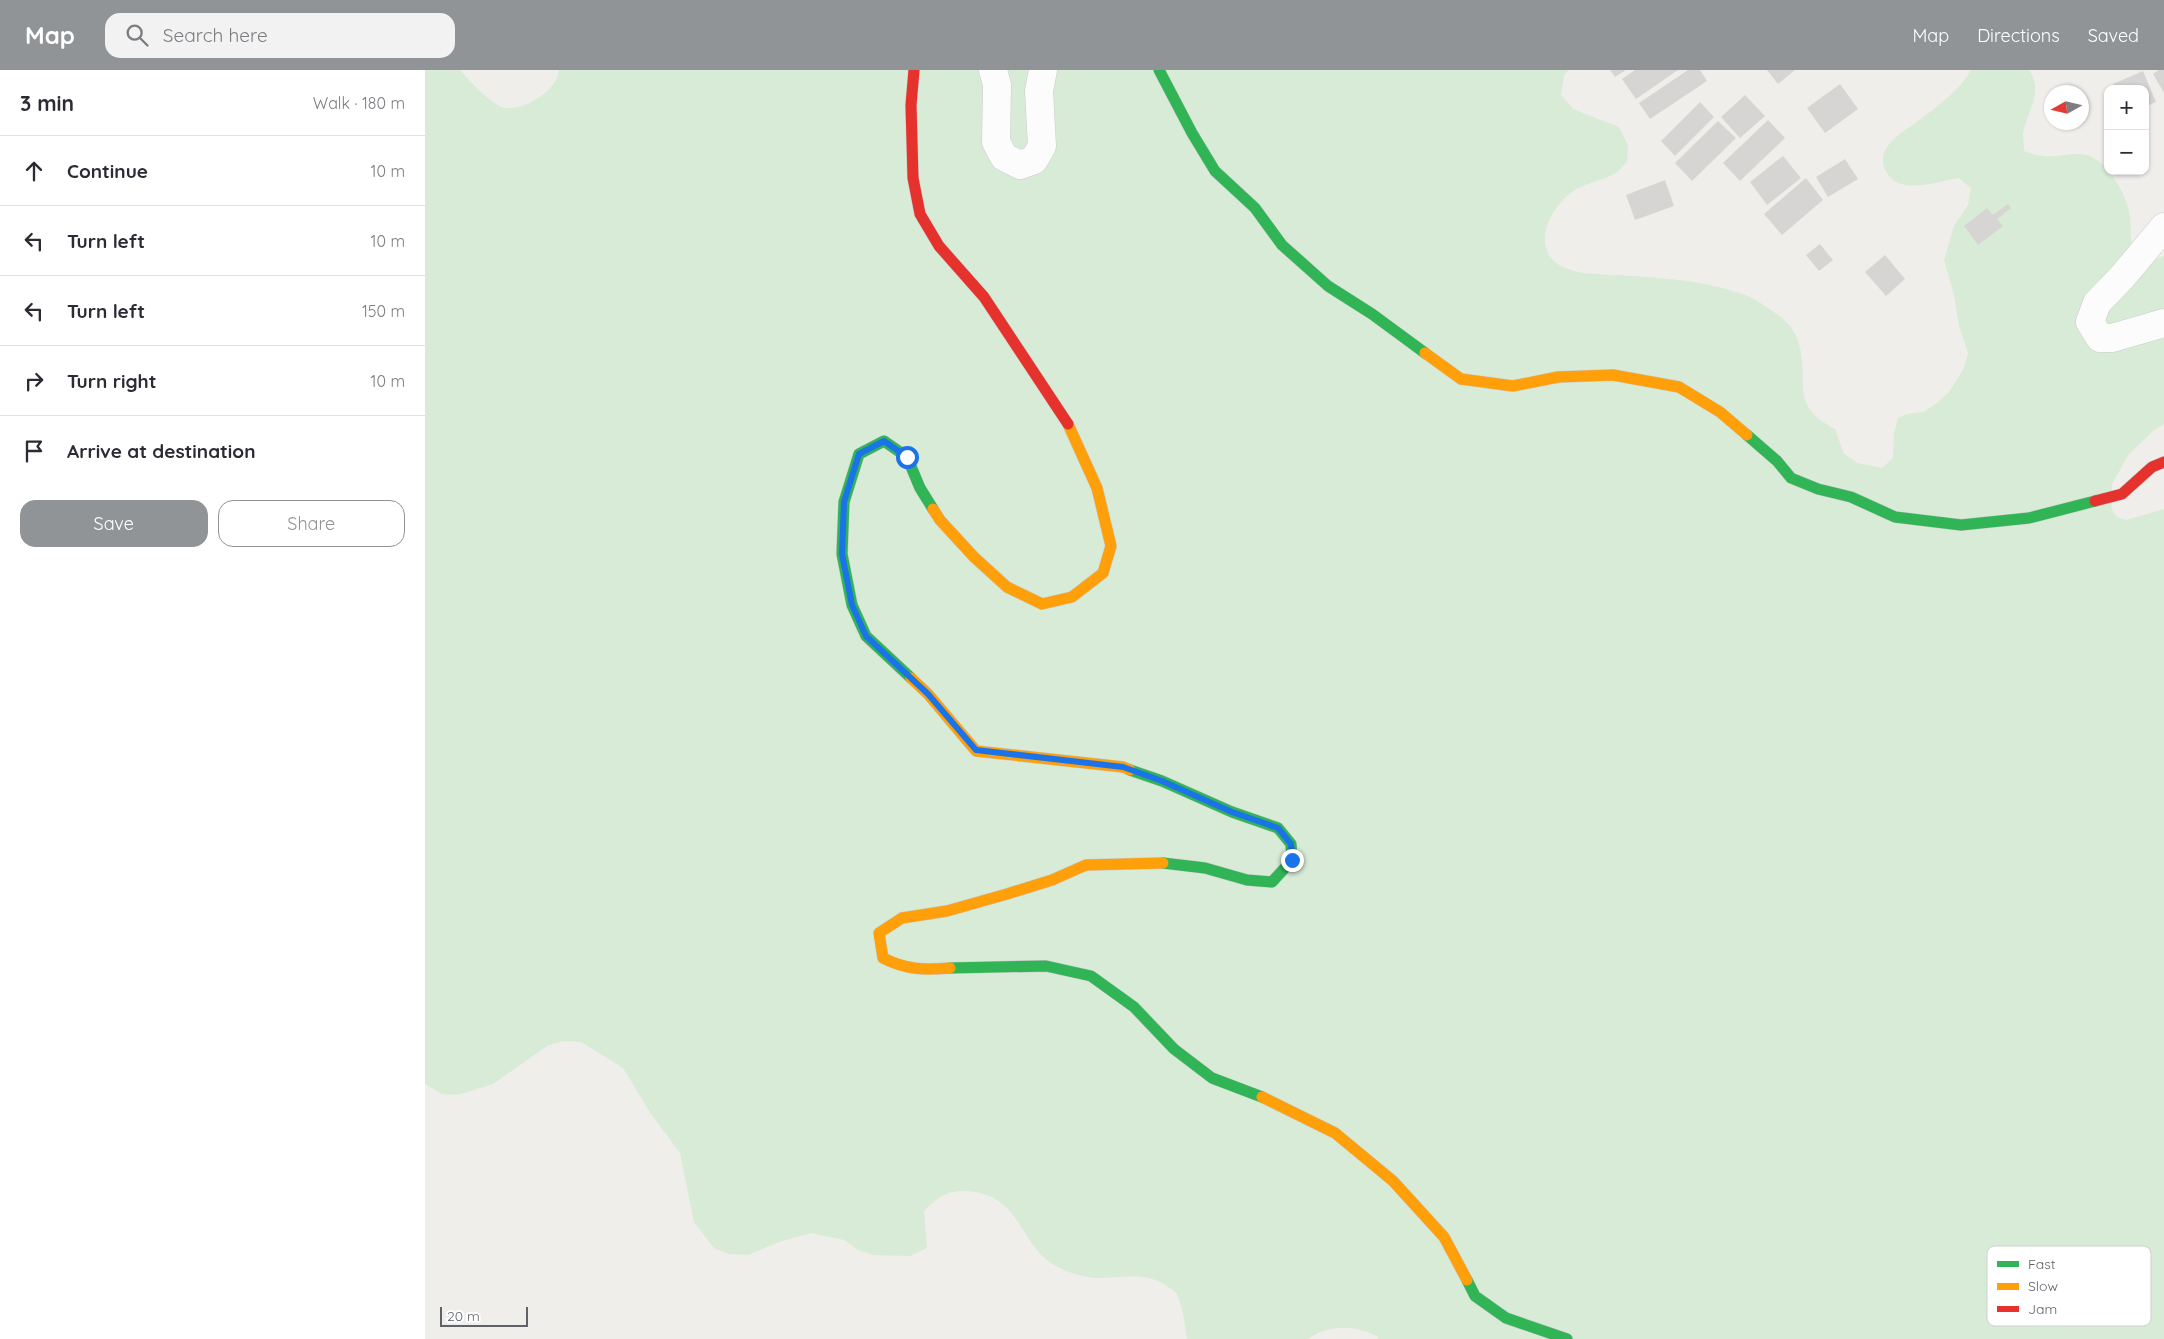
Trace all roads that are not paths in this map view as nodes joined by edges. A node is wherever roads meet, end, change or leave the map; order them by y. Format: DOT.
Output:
graph roads {
  1 [pos="914,70"];
  2 [pos="993,70"];
  3 [pos="1043,70"];
  4 [pos="1159,70"];
  5 [pos="2164,227"];
  6 [pos="2164,323"];
  7 [pos="2164,462"];
  8 [pos="1567,1339"];
  1 -- 8 [label="street"];
  2 -- 3 [label="street"];
  4 -- 7 [label="street"];
  5 -- 6 [label="street"];
}
